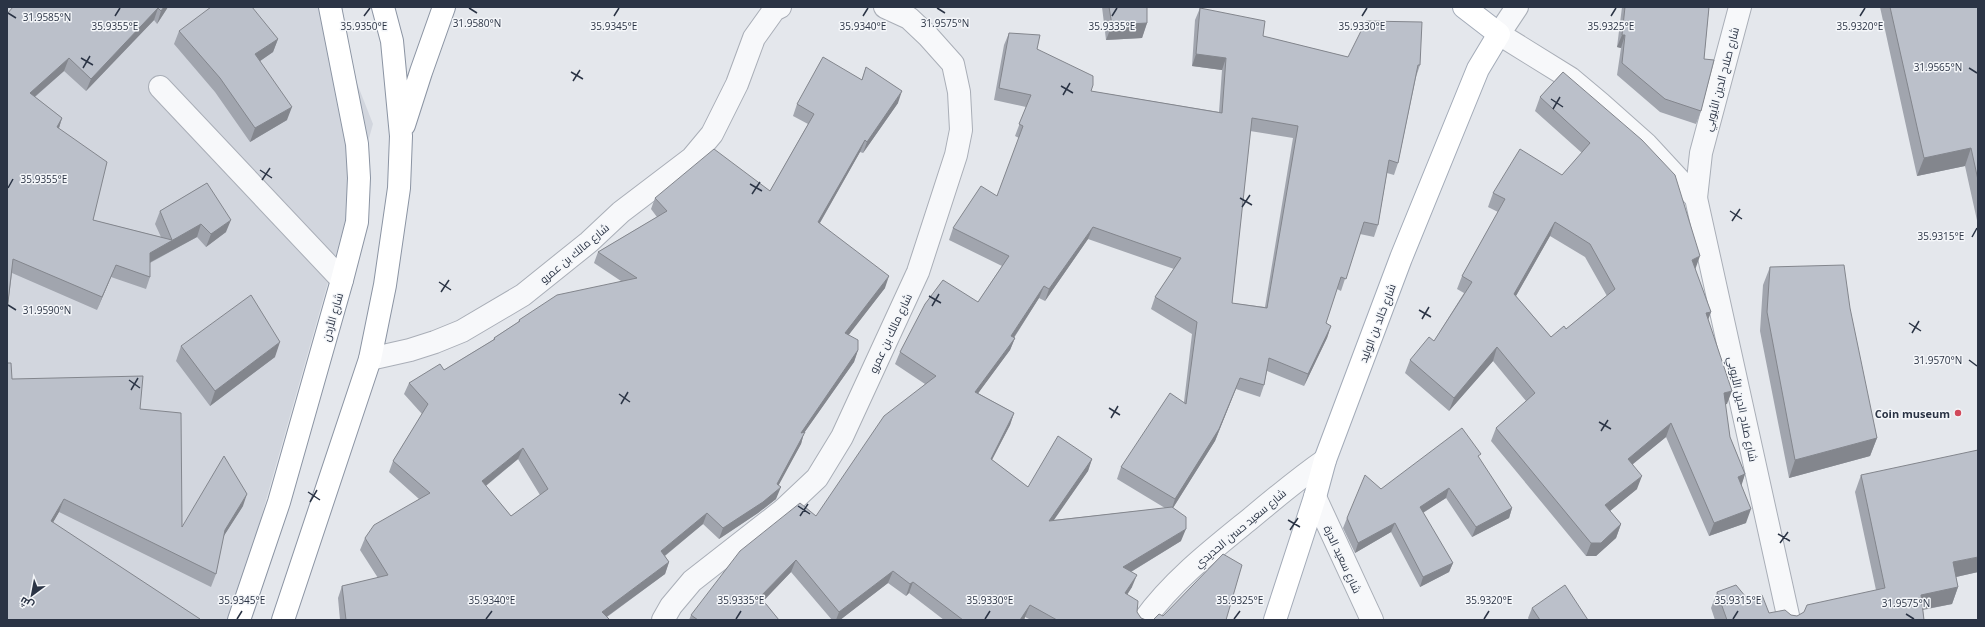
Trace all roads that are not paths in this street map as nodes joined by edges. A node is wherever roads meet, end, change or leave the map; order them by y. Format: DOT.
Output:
graph roads {
  1 [pos="330,7"];
  2 [pos="383,7"];
  3 [pos="444,7"];
  4 [pos="780,7"];
  5 [pos="885,7"];
  6 [pos="1464,7"];
  7 [pos="1517,7"];
  8 [pos="1740,7"];
  9 [pos="1499,34"];
  10 [pos="160,86"];
  11 [pos="401,136"];
  12 [pos="1696,198"];
  13 [pos="342,280"];
  14 [pos="370,359"];
  15 [pos="1325,460"];
  16 [pos="1315,497"];
  17 [pos="239,620"];
  18 [pos="283,620"];
  19 [pos="663,620"];
  20 [pos="1144,620"];
  21 [pos="1275,620"];
  22 [pos="1372,620"];
  23 [pos="1789,620"];
  1 -- 13 [label="main road, شارع الأردن"];
  2 -- 11 [label="main road"];
  3 -- 11 [label="main road"];
  4 -- 14 [label="street, شارع مالك بن عمرو"];
  5 -- 19 [label="street, شارع مالك بن عمرو"];
  6 -- 9 [label="main road"];
  7 -- 9 [label="street"];
  8 -- 12 [label="street, شارع صلاح الدين الأيوبي"];
  9 -- 12 [label="street"];
  9 -- 15 [label="main road, شارع خالد بن الوليد"];
  10 -- 13 [label="street"];
  11 -- 14 [label="main road"];
  12 -- 23 [label="street, شارع صلاح الدين الأيوبي"];
  13 -- 17 [label="main road, شارع الأردن"];
  14 -- 18 [label="main road"];
  15 -- 16 [label="main road, شارع خالد بن الوليد"];
  15 -- 20 [label="street, شارع سعيد حسن الحديدي"];
  16 -- 21 [label="main road, شارع خالد بن الوليد"];
  16 -- 22 [label="street, شارع سعيد الدرة"];
}
